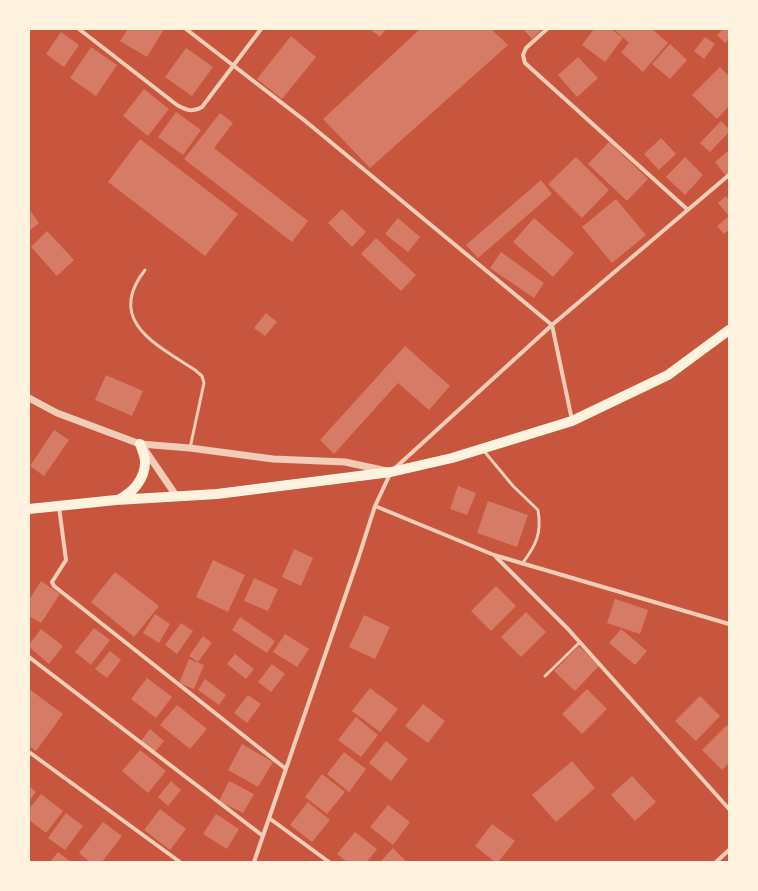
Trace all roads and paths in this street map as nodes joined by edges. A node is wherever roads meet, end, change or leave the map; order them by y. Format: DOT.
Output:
graph roads {
  1 [pos="79,29"];
  2 [pos="186,29"];
  3 [pos="260,29"];
  4 [pos="547,29"];
  5 [pos="234,66"];
  6 [pos="729,175"];
  7 [pos="688,210"];
  8 [pos="145,270"];
  9 [pos="552,324"];
  10 [pos="729,330"];
  11 [pos="29,398"];
  12 [pos="572,421"];
  13 [pos="140,444"];
  14 [pos="190,448"];
  15 [pos="482,449"];
  16 [pos="391,472"];
  17 [pos="176,497"];
  18 [pos="116,500"];
  19 [pos="59,506"];
  20 [pos="375,506"];
  21 [pos="29,509"];
  22 [pos="494,555"];
  23 [pos="522,564"];
  24 [pos="729,624"];
  25 [pos="580,642"];
  26 [pos="29,657"];
  27 [pos="545,676"];
  28 [pos="29,752"];
  29 [pos="286,769"];
  30 [pos="729,809"];
  31 [pos="269,818"];
  32 [pos="263,836"];
  33 [pos="729,850"];
  34 [pos="180,862"];
  35 [pos="254,862"];
  36 [pos="329,862"];
  37 [pos="716,862"];
  1 -- 5 [label="street"];
  2 -- 5 [label="street"];
  3 -- 5 [label="street"];
  4 -- 7 [label="street"];
  5 -- 9 [label="street"];
  6 -- 7 [label="street"];
  7 -- 9 [label="street"];
  8 -- 14 [label="lane"];
  9 -- 12 [label="street"];
  9 -- 16 [label="street"];
  10 -- 12 [label="main road"];
  11 -- 13 [label="street"];
  12 -- 15 [label="main road"];
  13 -- 14 [label="street"];
  13 -- 17 [label="street"];
  13 -- 18 [label="main road"];
  14 -- 16 [label="street"];
  15 -- 16 [label="main road"];
  15 -- 23 [label="lane"];
  16 -- 17 [label="main road"];
  16 -- 20 [label="street"];
  17 -- 18 [label="main road"];
  18 -- 19 [label="main road"];
  19 -- 21 [label="main road"];
  19 -- 29 [label="street"];
  20 -- 22 [label="street"];
  20 -- 29 [label="street"];
  22 -- 23 [label="street"];
  22 -- 25 [label="street"];
  23 -- 24 [label="street"];
  25 -- 27 [label="lane"];
  25 -- 30 [label="street"];
  26 -- 32 [label="street"];
  28 -- 34 [label="street"];
  29 -- 31 [label="street"];
  31 -- 32 [label="street"];
  31 -- 36 [label="street"];
  32 -- 35 [label="street"];
  33 -- 37 [label="street"];
}
